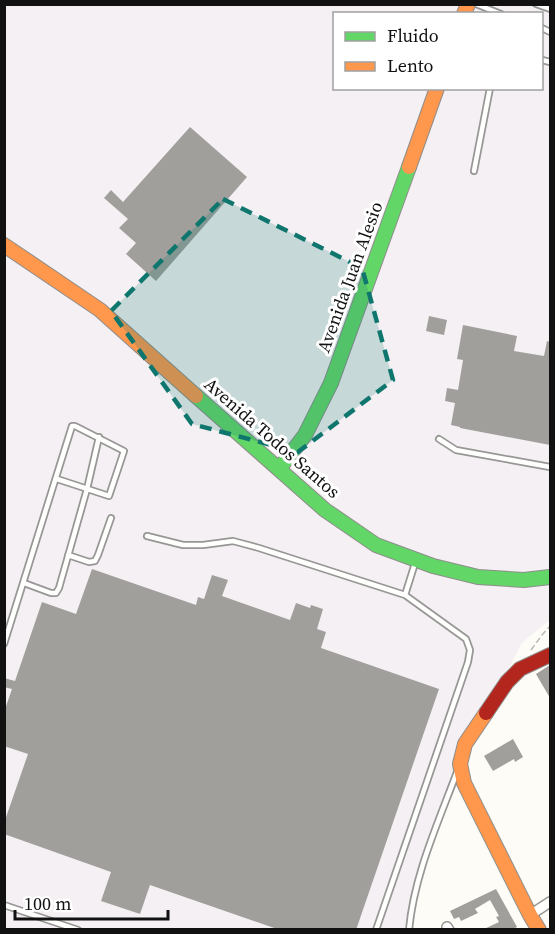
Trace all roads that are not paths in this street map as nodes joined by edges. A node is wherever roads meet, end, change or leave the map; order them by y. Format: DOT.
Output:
graph roads {
  1 [pos="476,4"];
  2 [pos="536,4"];
  3 [pos="550,9"];
  4 [pos="496,12"];
  5 [pos="436,90"];
  6 [pos="490,90"];
  7 [pos="474,171"];
  8 [pos="4,245"];
  9 [pos="99,437"];
  10 [pos="439,439"];
  11 [pos="550,467"];
  12 [pos="279,469"];
  13 [pos="57,479"];
  14 [pos="87,489"];
  15 [pos="111,518"];
  16 [pos="147,536"];
  17 [pos="68,555"];
  18 [pos="416,560"];
  19 [pos="550,578"];
  20 [pos="24,583"];
  21 [pos="405,595"];
  22 [pos="4,644"];
  23 [pos="550,655"];
  24 [pos="460,764"];
  25 [pos="550,902"];
  26 [pos="4,905"];
  27 [pos="530,915"];
  28 [pos="78,930"];
  29 [pos="376,930"];
  30 [pos="409,930"];
  31 [pos="539,930"];
  1 -- 4 [label="lane"];
  2 -- 3 [label="lane"];
  5 -- 12 [label="street, Avenida Juan Alesio"];
  6 -- 7 [label="lane"];
  8 -- 12 [label="street, Avenida Todos Santos"];
  9 -- 13 [label="lane"];
  9 -- 14 [label="lane"];
  9 -- 14 [label="lane"];
  10 -- 11 [label="lane"];
  12 -- 18 [label="street, Avenida Todos Santos"];
  13 -- 14 [label="lane"];
  13 -- 20 [label="lane"];
  14 -- 17 [label="lane"];
  15 -- 17 [label="lane"];
  16 -- 21 [label="lane"];
  17 -- 20 [label="lane"];
  18 -- 19 [label="street, Avenida Todos Santos"];
  18 -- 21 [label="lane"];
  20 -- 22 [label="lane"];
  21 -- 29 [label="lane"];
  23 -- 24 [label="street"];
  24 -- 27 [label="street"];
  24 -- 30 [label="lane"];
  25 -- 27 [label="street"];
  26 -- 28 [label="lane"];
  27 -- 31 [label="street"];
}
